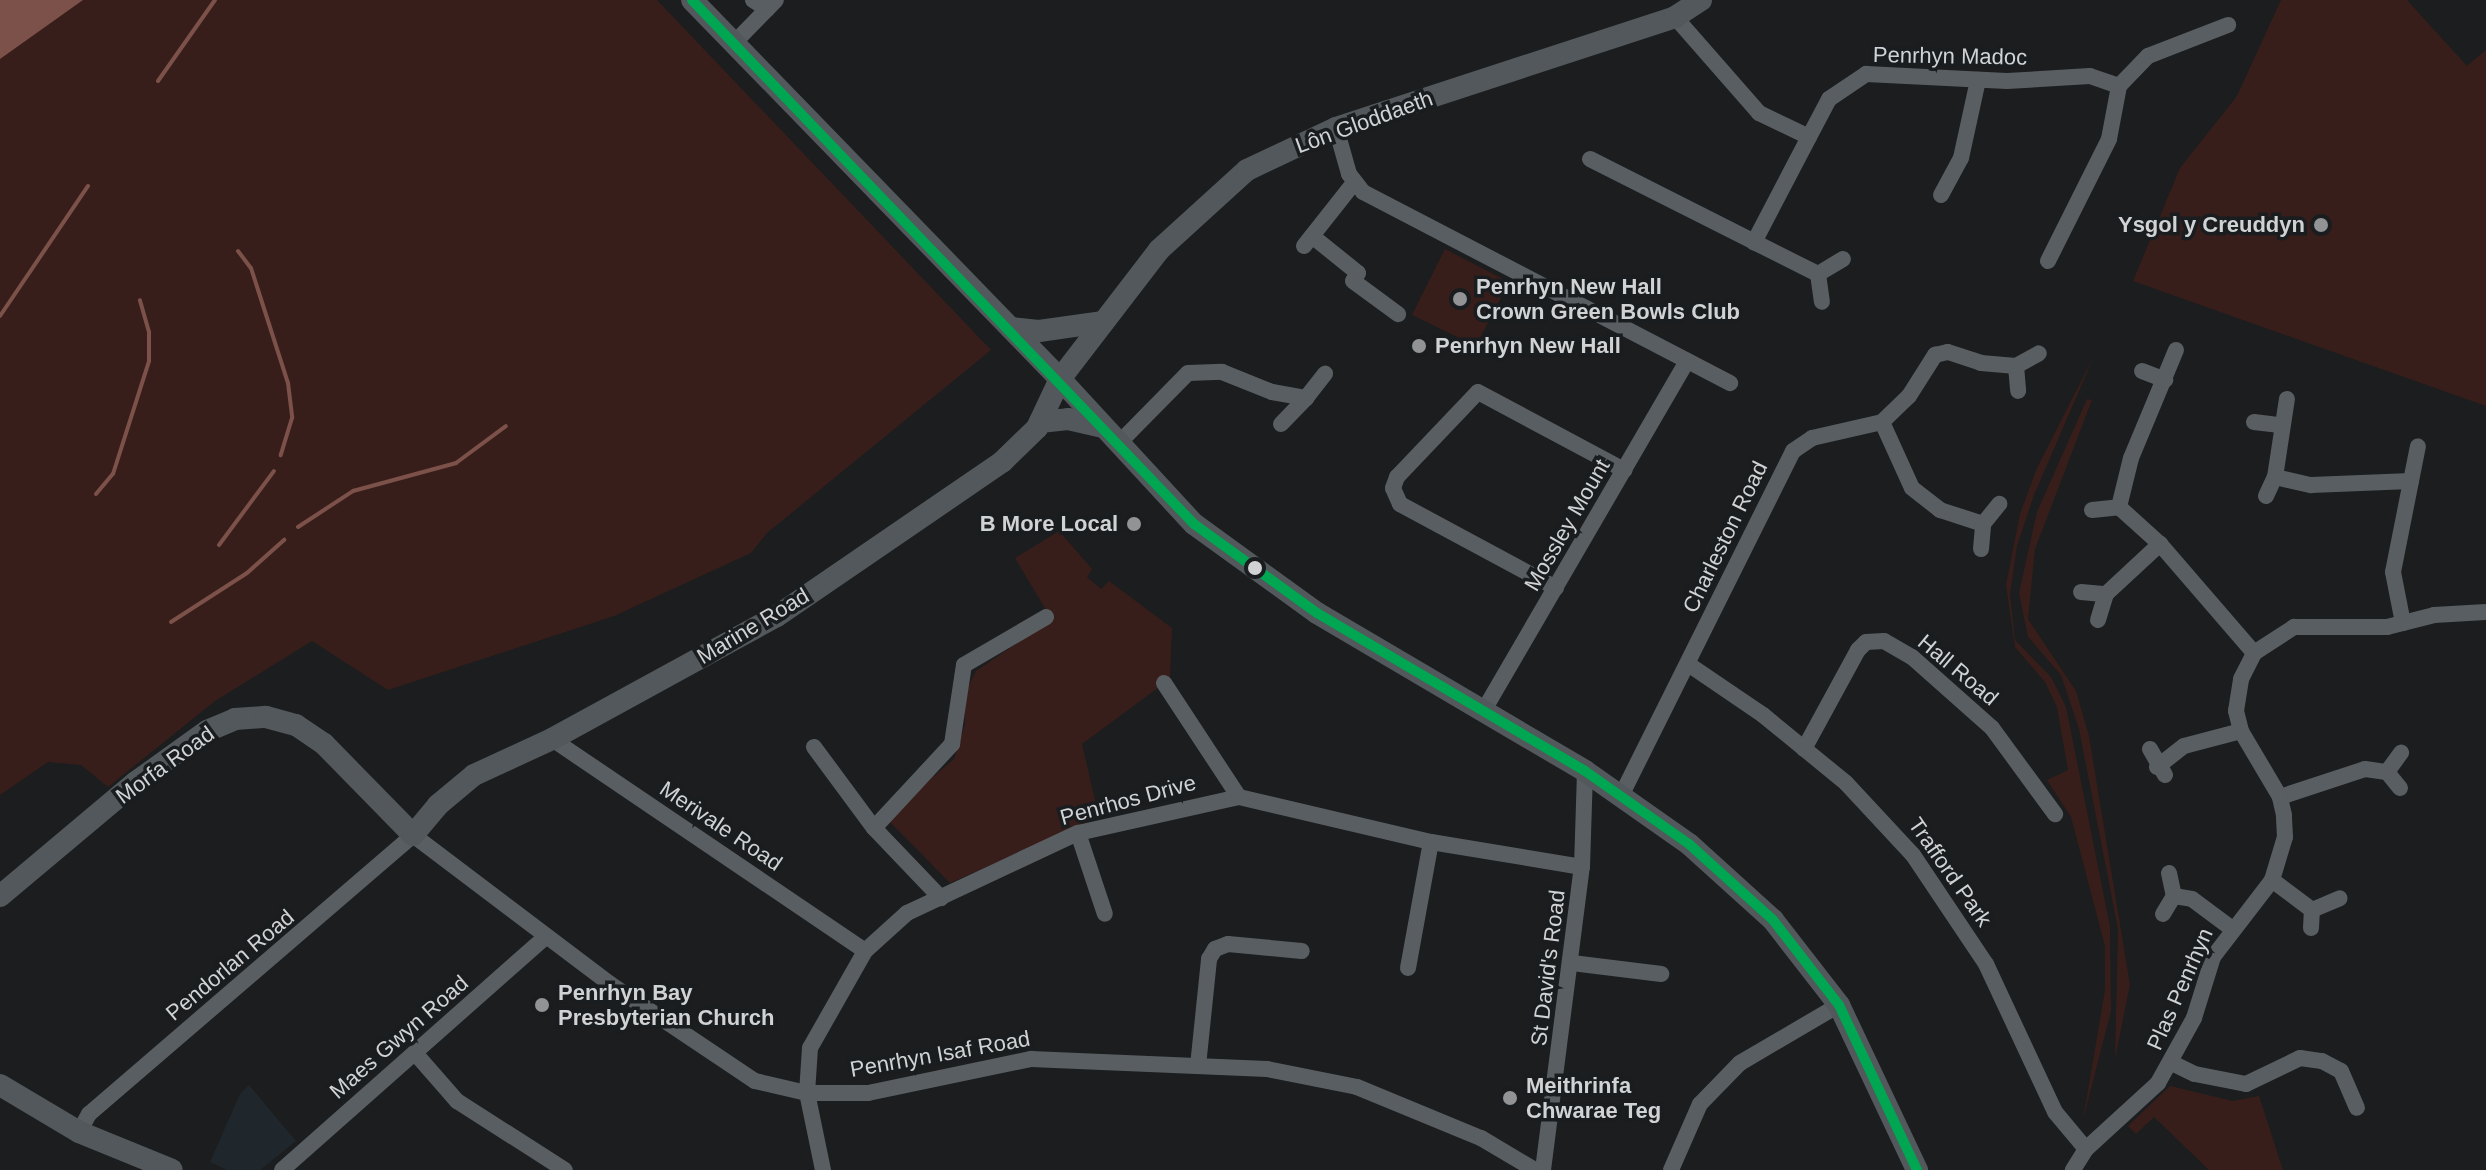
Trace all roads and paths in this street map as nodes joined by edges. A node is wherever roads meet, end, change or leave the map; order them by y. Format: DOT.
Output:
graph roads {
  1 [pos="692,0"];
  2 [pos="1701,0"];
  3 [pos="765,3"];
  4 [pos="1675,17"];
  5 [pos="2228,25"];
  6 [pos="734,43"];
  7 [pos="1978,80"];
  8 [pos="2119,86"];
  9 [pos="1336,128"];
  10 [pos="1809,137"];
  11 [pos="1590,159"];
  12 [pos="1353,184"];
  13 [pos="1941,195"];
  14 [pos="1754,242"];
  15 [pos="1843,259"];
  16 [pos="2048,261"];
  17 [pos="1818,274"];
  18 [pos="1822,302"];
  19 [pos="1398,314"];
  20 [pos="1103,322"];
  21 [pos="1011,328"];
  22 [pos="2176,350"];
  23 [pos="2039,353"];
  24 [pos="1687,361"];
  25 [pos="2016,366"];
  26 [pos="2142,371"];
  27 [pos="1325,374"];
  28 [pos="1060,379"];
  29 [pos="2165,380"];
  30 [pos="1730,383"];
  31 [pos="2018,391"];
  32 [pos="1306,398"];
  33 [pos="2287,399"];
  34 [pos="1040,422"];
  35 [pos="1882,422"];
  36 [pos="2254,422"];
  37 [pos="1281,424"];
  38 [pos="2280,425"];
  39 [pos="1112,435"];
  40 [pos="2418,446"];
  41 [pos="1624,470"];
  42 [pos="2275,477"];
  43 [pos="2411,481"];
  44 [pos="2266,496"];
  45 [pos="1999,504"];
  46 [pos="2119,507"];
  47 [pos="2092,510"];
  48 [pos="1983,524"];
  49 [pos="2160,544"];
  50 [pos="1981,549"];
  51 [pos="1556,588"];
  52 [pos="2081,592"];
  53 [pos="2106,594"];
  54 [pos="2486,612"];
  55 [pos="1046,617"];
  56 [pos="2098,620"];
  57 [pos="2403,623"];
  58 [pos="2254,653"];
  59 [pos="1688,664"];
  60 [pos="1164,683"];
  61 [pos="1484,710"];
  62 [pos="2241,731"];
  63 [pos="552,739"];
  64 [pos="814,747"];
  65 [pos="1804,749"];
  66 [pos="2150,749"];
  67 [pos="2401,753"];
  68 [pos="1585,771"];
  69 [pos="2387,772"];
  70 [pos="2400,788"];
  71 [pos="1621,796"];
  72 [pos="1239,797"];
  73 [pos="2280,797"];
  74 [pos="2055,814"];
  75 [pos="874,828"];
  76 [pos="1078,833"];
  77 [pos="413,835"];
  78 [pos="1431,842"];
  79 [pos="1582,867"];
  80 [pos="2169,873"];
  81 [pos="2272,880"];
  82 [pos="0,896"];
  83 [pos="2174,896"];
  84 [pos="941,898"];
  85 [pos="2340,898"];
  86 [pos="2312,910"];
  87 [pos="1105,914"];
  88 [pos="2163,914"];
  89 [pos="2231,928"];
  90 [pos="2311,928"];
  91 [pos="545,937"];
  92 [pos="1294,946"];
  93 [pos="865,951"];
  94 [pos="1572,963"];
  95 [pos="1408,968"];
  96 [pos="1661,974"];
  97 [pos="1839,1005"];
  98 [pos="415,1053"];
  99 [pos="2172,1063"];
  100 [pos="1198,1066"];
  101 [pos="0,1085"];
  102 [pos="807,1093"];
  103 [pos="2357,1108"];
  104 [pos="79,1132"];
  105 [pos="2086,1149"];
  106 [pos="172,1170"];
  107 [pos="282,1170"];
  108 [pos="565,1170"];
  109 [pos="823,1170"];
  110 [pos="1535,1170"];
  111 [pos="1543,1170"];
  112 [pos="1671,1170"];
  113 [pos="1917,1170"];
  114 [pos="2073,1170"];
  1 -- 6 [label="street"];
  2 -- 4 [label="street, Lôn Gloddaeth"];
  3 -- 6 [label="street"];
  4 -- 9 [label="street, Lôn Gloddaeth"];
  4 -- 10 [label="street"];
  5 -- 8 [label="street"];
  6 -- 21 [label="street"];
  7 -- 8 [label="street, Penrhyn Madoc"];
  7 -- 10 [label="street, Penrhyn Madoc"];
  7 -- 13 [label="street"];
  8 -- 16 [label="street"];
  9 -- 12 [label="street"];
  9 -- 20 [label="street, Lôn Gloddaeth"];
  10 -- 14 [label="street, Penrhyn Madoc"];
  11 -- 14 [label="street"];
  12 -- 19 [label="street"];
  12 -- 24 [label="street"];
  14 -- 17 [label="street"];
  15 -- 17 [label="street"];
  17 -- 18 [label="street"];
  20 -- 21 [label="street"];
  20 -- 28 [label="street, Lôn Gloddaeth"];
  21 -- 28 [label="street"];
  22 -- 29 [label="street"];
  23 -- 25 [label="street"];
  24 -- 30 [label="street"];
  24 -- 41 [label="street, Mossley Mount"];
  25 -- 31 [label="street"];
  25 -- 35 [label="street"];
  26 -- 29 [label="street"];
  27 -- 32 [label="street"];
  28 -- 34 [label="street, Marine Road"];
  28 -- 39 [label="street"];
  29 -- 46 [label="street"];
  32 -- 37 [label="street"];
  32 -- 39 [label="street"];
  33 -- 38 [label="street"];
  34 -- 39 [label="street"];
  34 -- 63 [label="street, Marine Road"];
  35 -- 48 [label="street"];
  35 -- 59 [label="street, Charleston Road"];
  36 -- 38 [label="street"];
  38 -- 42 [label="street"];
  39 -- 61 [label="street"];
  40 -- 43 [label="street"];
  41 -- 51 [label="street, Mossley Mount"];
  41 -- 51 [label="street"];
  42 -- 43 [label="street"];
  42 -- 44 [label="street"];
  43 -- 57 [label="street"];
  45 -- 48 [label="street"];
  46 -- 47 [label="street"];
  46 -- 49 [label="street"];
  48 -- 50 [label="street"];
  49 -- 53 [label="street"];
  49 -- 58 [label="street"];
  51 -- 61 [label="street, Mossley Mount"];
  52 -- 53 [label="street"];
  53 -- 56 [label="street"];
  54 -- 57 [label="street"];
  55 -- 75 [label="street"];
  57 -- 58 [label="street"];
  58 -- 62 [label="street, Plas Penrhyn"];
  59 -- 65 [label="street, Trafford Park"];
  59 -- 71 [label="street, Charleston Road"];
  60 -- 72 [label="street"];
  61 -- 68 [label="street"];
  62 -- 66 [label="street"];
  62 -- 73 [label="street, Plas Penrhyn"];
  63 -- 77 [label="street, Marine Road"];
  63 -- 93 [label="street, Merivale Road"];
  64 -- 75 [label="street"];
  65 -- 74 [label="street, Hall Road"];
  65 -- 105 [label="street, Trafford Park"];
  67 -- 69 [label="street"];
  68 -- 71 [label="street"];
  68 -- 79 [label="street, St David's Road"];
  69 -- 70 [label="street"];
  69 -- 73 [label="street"];
  71 -- 97 [label="street"];
  72 -- 76 [label="street, Penrhos Drive"];
  72 -- 78 [label="street, Penrhos Drive"];
  73 -- 81 [label="street, Plas Penrhyn"];
  75 -- 84 [label="street"];
  76 -- 84 [label="street, Penrhos Drive"];
  76 -- 87 [label="street"];
  77 -- 82 [label="street, Morfa Road"];
  77 -- 91 [label="street, Penrhyn Isaf Road"];
  77 -- 104 [label="street, Pendorlan Road"];
  78 -- 79 [label="street, Penrhos Drive"];
  78 -- 95 [label="street"];
  79 -- 94 [label="street, St David's Road"];
  80 -- 83 [label="street"];
  81 -- 86 [label="street"];
  81 -- 89 [label="street, Plas Penrhyn"];
  83 -- 88 [label="street"];
  83 -- 89 [label="street"];
  84 -- 93 [label="street, Penrhos Drive"];
  85 -- 86 [label="street"];
  86 -- 90 [label="street"];
  89 -- 99 [label="street, Plas Penrhyn"];
  91 -- 98 [label="street, Maes Gwyn Road"];
  91 -- 102 [label="street, Penrhyn Isaf Road"];
  92 -- 100 [label="street"];
  93 -- 102 [label="street, Penrhos Drive"];
  94 -- 96 [label="street"];
  94 -- 111 [label="street, St David's Road"];
  97 -- 112 [label="street"];
  97 -- 113 [label="street"];
  98 -- 107 [label="street, Maes Gwyn Road"];
  98 -- 108 [label="street"];
  99 -- 103 [label="street"];
  99 -- 105 [label="street, Plas Penrhyn"];
  100 -- 102 [label="street, Penrhyn Isaf Road"];
  100 -- 110 [label="street, Penrhyn Isaf Road"];
  101 -- 104 [label="street"];
  102 -- 109 [label="street, Penrhos Drive"];
  104 -- 106 [label="street"];
  105 -- 114 [label="street"];
}
